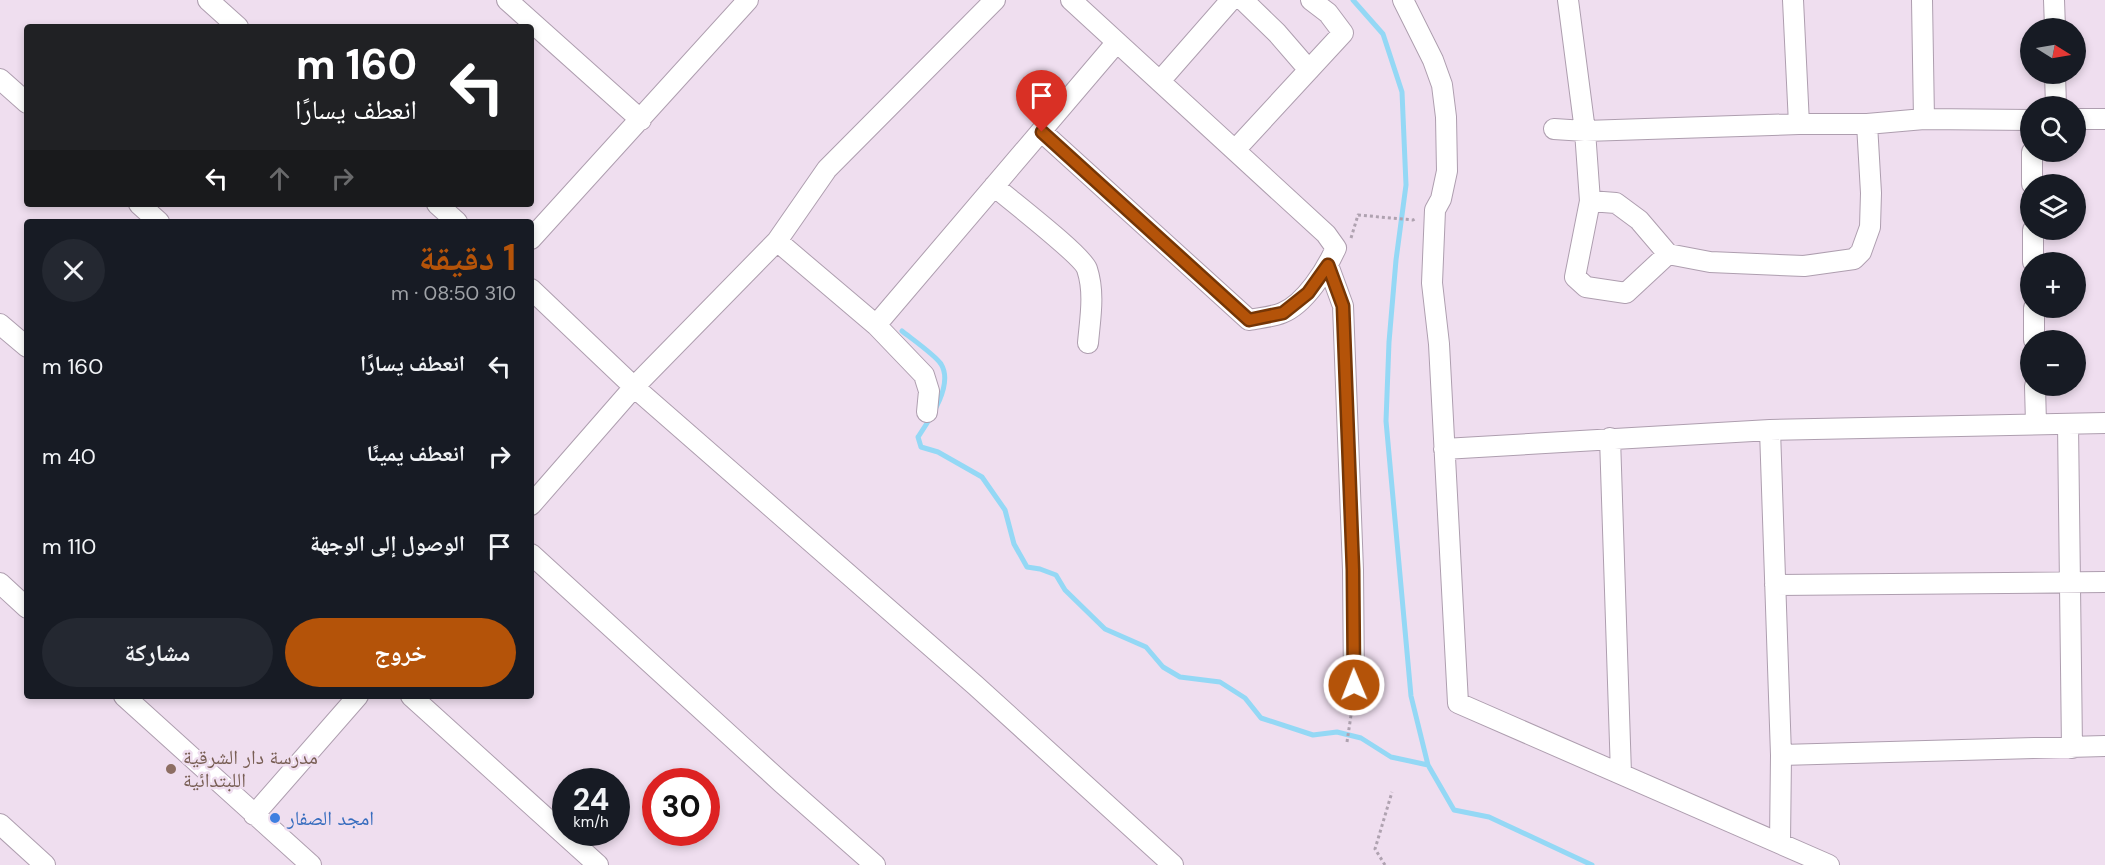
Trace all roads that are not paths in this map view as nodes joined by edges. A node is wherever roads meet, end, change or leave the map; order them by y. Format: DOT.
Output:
graph roads {
  1 [pos="208,0"];
  2 [pos="507,0"];
  3 [pos="748,0"];
  4 [pos="994,0"];
  5 [pos="1071,0"];
  6 [pos="1231,0"];
  7 [pos="1244,0"];
  8 [pos="1311,0"];
  9 [pos="1403,0"];
  10 [pos="1568,0"];
  11 [pos="1793,0"];
  12 [pos="1922,0"];
  13 [pos="2054,0"];
  14 [pos="2055,18"];
  15 [pos="235,24"];
  16 [pos="534,24"];
  17 [pos="534,24"];
  18 [pos="1117,42"];
  19 [pos="1309,70"];
  20 [pos="0,79"];
  21 [pos="1160,81"];
  22 [pos="24,100"];
  23 [pos="2086,118"];
  24 [pos="1924,119"];
  25 [pos="2105,119"];
  26 [pos="641,120"];
  27 [pos="2020,120"];
  28 [pos="1799,124"];
  29 [pos="1867,124"];
  30 [pos="1554,129"];
  31 [pos="1585,131"];
  32 [pos="1042,132"];
  33 [pos="1235,150"];
  34 [pos="994,186"];
  35 [pos="1590,201"];
  36 [pos="142,207"];
  37 [pos="440,207"];
  38 [pos="156,219"];
  39 [pos="454,219"];
  40 [pos="534,236"];
  41 [pos="777,241"];
  42 [pos="1668,254"];
  43 [pos="1332,257"];
  44 [pos="534,293"];
  45 [pos="0,324"];
  46 [pos="876,325"];
  47 [pos="1088,343"];
  48 [pos="24,344"];
  49 [pos="634,387"];
  50 [pos="2035,396"];
  51 [pos="927,412"];
  52 [pos="2105,423"];
  53 [pos="2036,424"];
  54 [pos="2068,424"];
  55 [pos="1770,430"];
  56 [pos="1610,438"];
  57 [pos="1444,449"];
  58 [pos="534,502"];
  59 [pos="534,557"];
  60 [pos="2105,582"];
  61 [pos="0,583"];
  62 [pos="2072,583"];
  63 [pos="1775,585"];
  64 [pos="24,605"];
  65 [pos="1354,685"];
  66 [pos="129,699"];
  67 [pos="355,699"];
  68 [pos="414,699"];
  69 [pos="2105,746"];
  70 [pos="2072,748"];
  71 [pos="1781,755"];
  72 [pos="1621,774"];
  73 [pos="254,815"];
  74 [pos="0,824"];
  75 [pos="1780,843"];
  76 [pos="45,865"];
  77 [pos="311,865"];
  78 [pos="598,865"];
  79 [pos="875,865"];
  80 [pos="1173,865"];
  81 [pos="1829,865"];
  1 -- 15 [label="street"];
  2 -- 17 [label="street"];
  3 -- 26 [label="street"];
  4 -- 41 [label="street"];
  5 -- 18 [label="street"];
  6 -- 21 [label="street"];
  7 -- 19 [label="street"];
  8 -- 19 [label="street"];
  9 -- 57 [label="street"];
  10 -- 31 [label="street"];
  11 -- 28 [label="street"];
  12 -- 24 [label="street"];
  13 -- 14 [label="street"];
  16 -- 26 [label="street"];
  18 -- 21 [label="street"];
  18 -- 32 [label="street"];
  19 -- 33 [label="street"];
  20 -- 22 [label="street"];
  21 -- 33 [label="street"];
  23 -- 25 [label="street"];
  24 -- 27 [label="street"];
  24 -- 29 [label="street"];
  26 -- 40 [label="street"];
  28 -- 29 [label="street"];
  28 -- 31 [label="street"];
  29 -- 42 [label="street"];
  30 -- 31 [label="street"];
  31 -- 35 [label="street"];
  32 -- 34 [label="street"];
  32 -- 43 [label="street"];
  33 -- 43 [label="street"];
  34 -- 46 [label="street"];
  34 -- 47 [label="street"];
  35 -- 42 [label="street"];
  35 -- 42 [label="street"];
  36 -- 38 [label="street"];
  37 -- 39 [label="street"];
  41 -- 46 [label="street"];
  41 -- 49 [label="street"];
  43 -- 65 [label="street"];
  44 -- 49 [label="street"];
  45 -- 48 [label="street"];
  46 -- 51 [label="street"];
  49 -- 58 [label="street"];
  49 -- 80 [label="street"];
  50 -- 53 [label="street"];
  52 -- 54 [label="street"];
  53 -- 54 [label="street"];
  53 -- 55 [label="street"];
  54 -- 62 [label="street"];
  55 -- 56 [label="street"];
  55 -- 63 [label="street"];
  56 -- 57 [label="street"];
  56 -- 72 [label="street"];
  57 -- 72 [label="street"];
  59 -- 79 [label="street"];
  60 -- 62 [label="street"];
  61 -- 64 [label="street"];
  62 -- 63 [label="street"];
  62 -- 70 [label="street"];
  63 -- 71 [label="street"];
  66 -- 73 [label="street"];
  67 -- 73 [label="street"];
  68 -- 78 [label="street"];
  69 -- 70 [label="street"];
  70 -- 71 [label="street"];
  71 -- 75 [label="street"];
  72 -- 75 [label="street"];
  73 -- 77 [label="street"];
  74 -- 76 [label="street"];
  75 -- 81 [label="street"];
}
